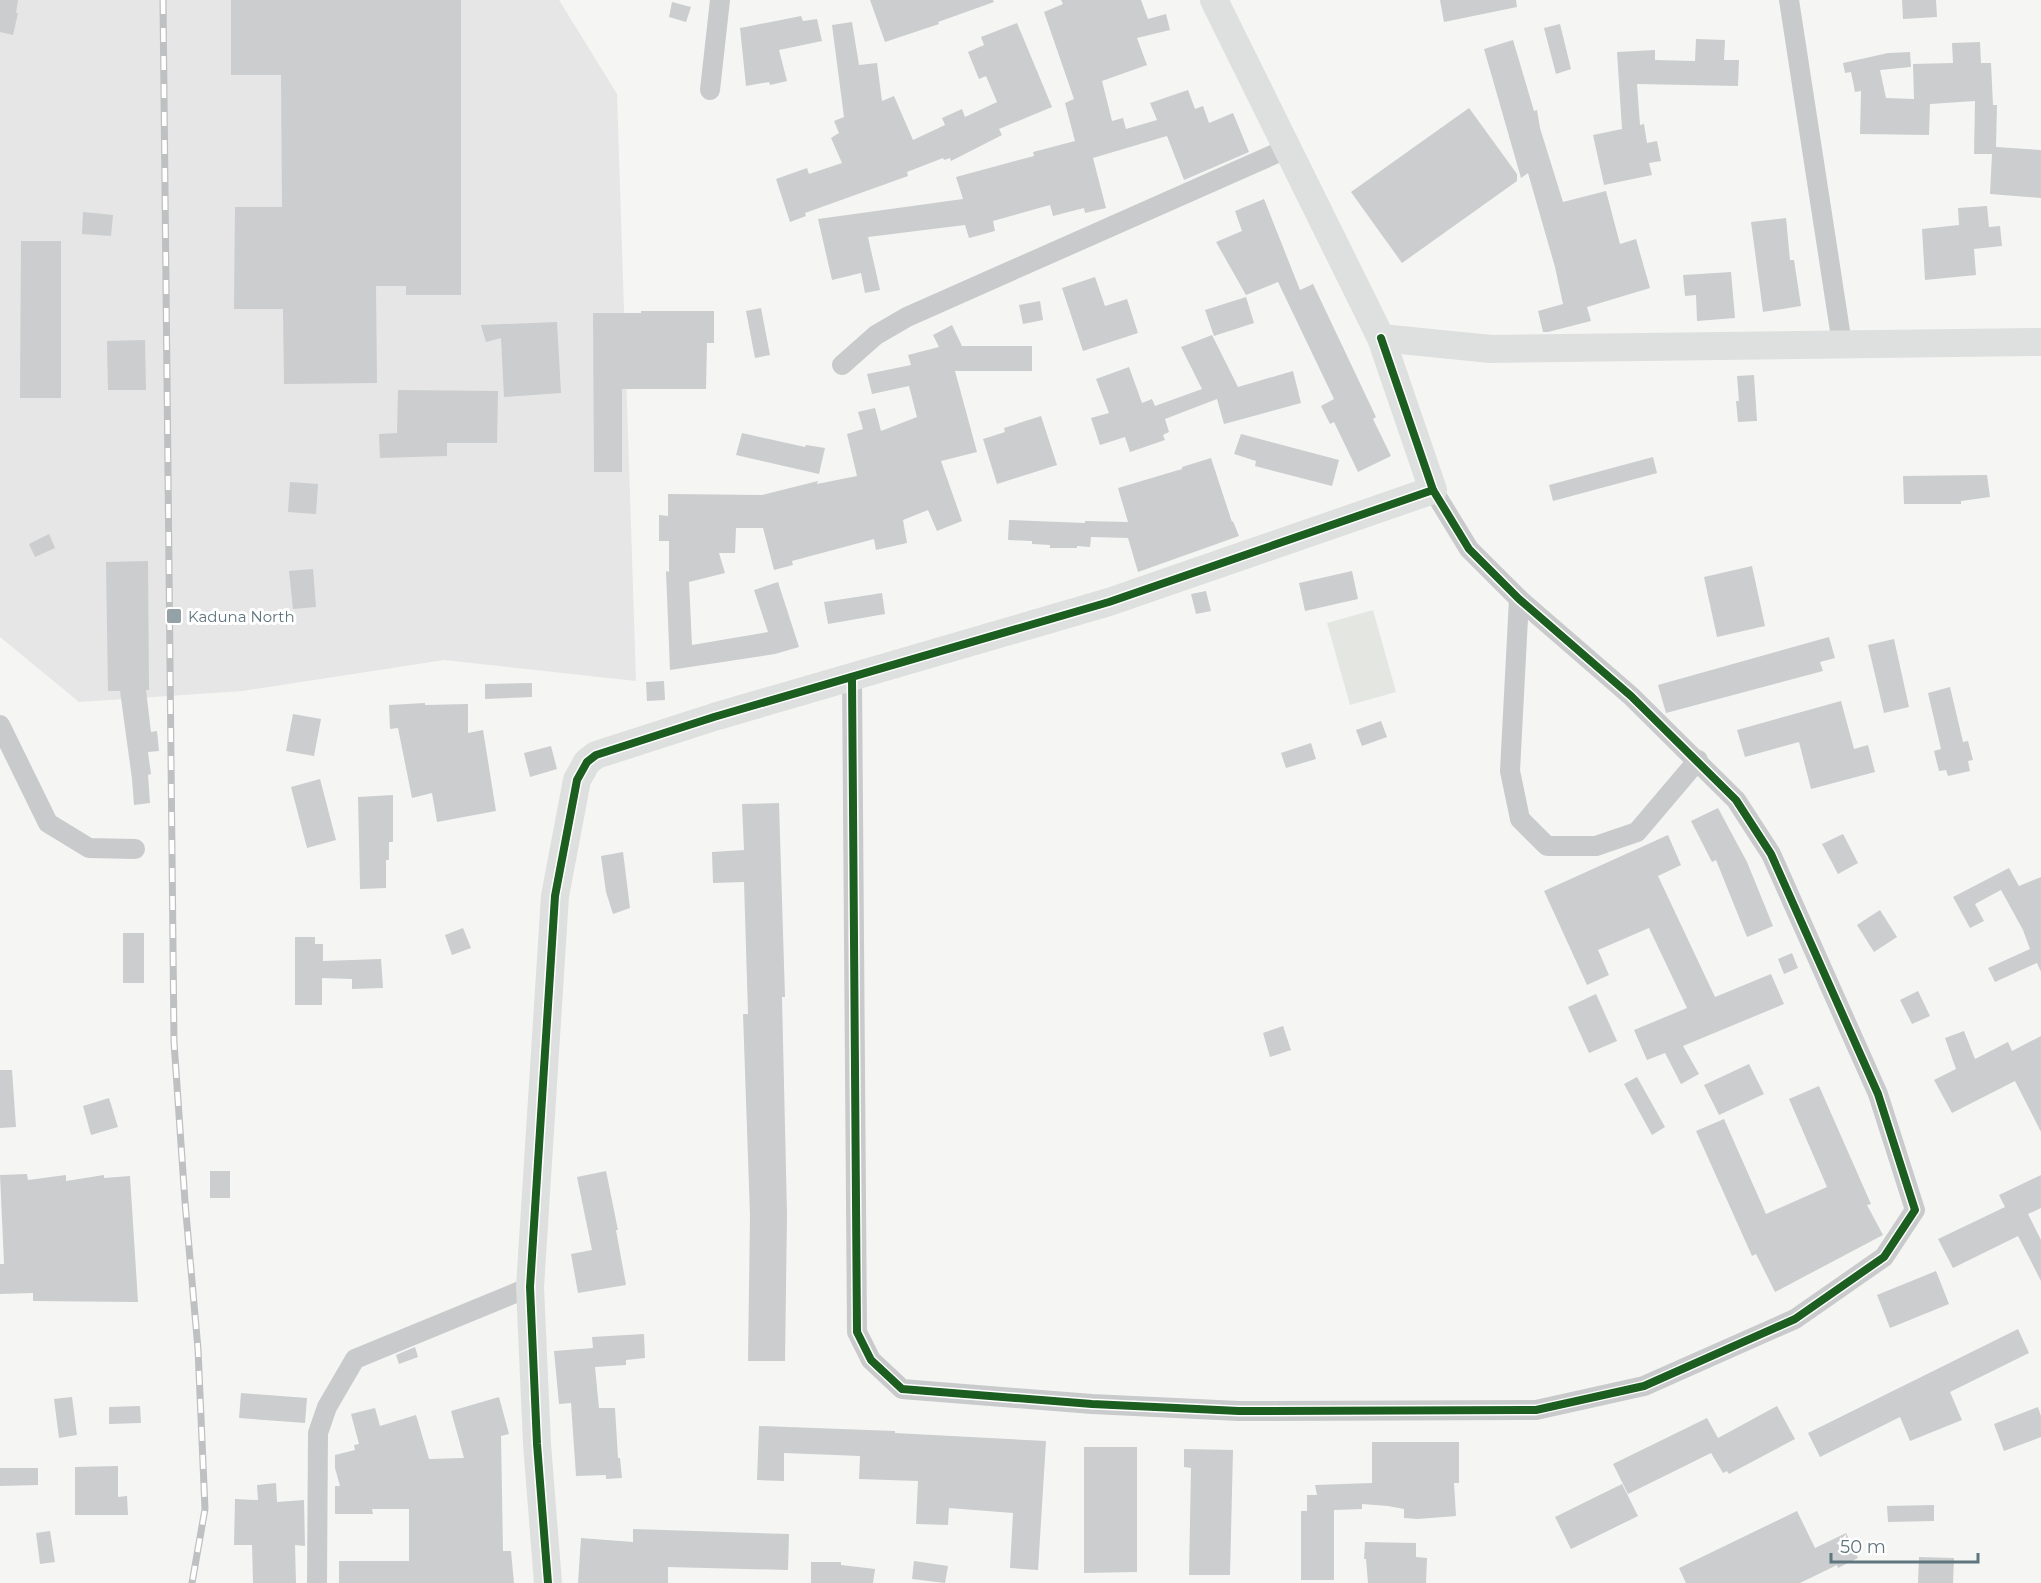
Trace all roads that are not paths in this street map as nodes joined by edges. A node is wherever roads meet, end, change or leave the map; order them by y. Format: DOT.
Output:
graph roads {
  1 [pos="720,0"];
  2 [pos="1214,0"];
  3 [pos="1790,0"];
  4 [pos="710,90"];
  5 [pos="1286,149"];
  6 [pos="1381,338"];
  7 [pos="2041,342"];
  8 [pos="1842,344"];
  9 [pos="842,365"];
  10 [pos="1433,490"];
  11 [pos="1520,599"];
  12 [pos="852,677"];
  13 [pos="0,724"];
  14 [pos="1698,760"];
  15 [pos="135,849"];
  16 [pos="531,1287"];
  17 [pos="317,1583"];
  18 [pos="548,1583"];
  1 -- 4 [label="street"];
  2 -- 5 [label="street"];
  3 -- 8 [label="street"];
  5 -- 6 [label="street"];
  5 -- 9 [label="street"];
  6 -- 8 [label="street"];
  6 -- 10 [label="street"];
  7 -- 8 [label="street"];
  10 -- 11 [label="street"];
  10 -- 12 [label="street"];
  11 -- 14 [label="street"];
  11 -- 14 [label="street"];
  12 -- 14 [label="street"];
  12 -- 16 [label="street"];
  13 -- 15 [label="street"];
  16 -- 17 [label="street"];
  16 -- 18 [label="street"];
}
